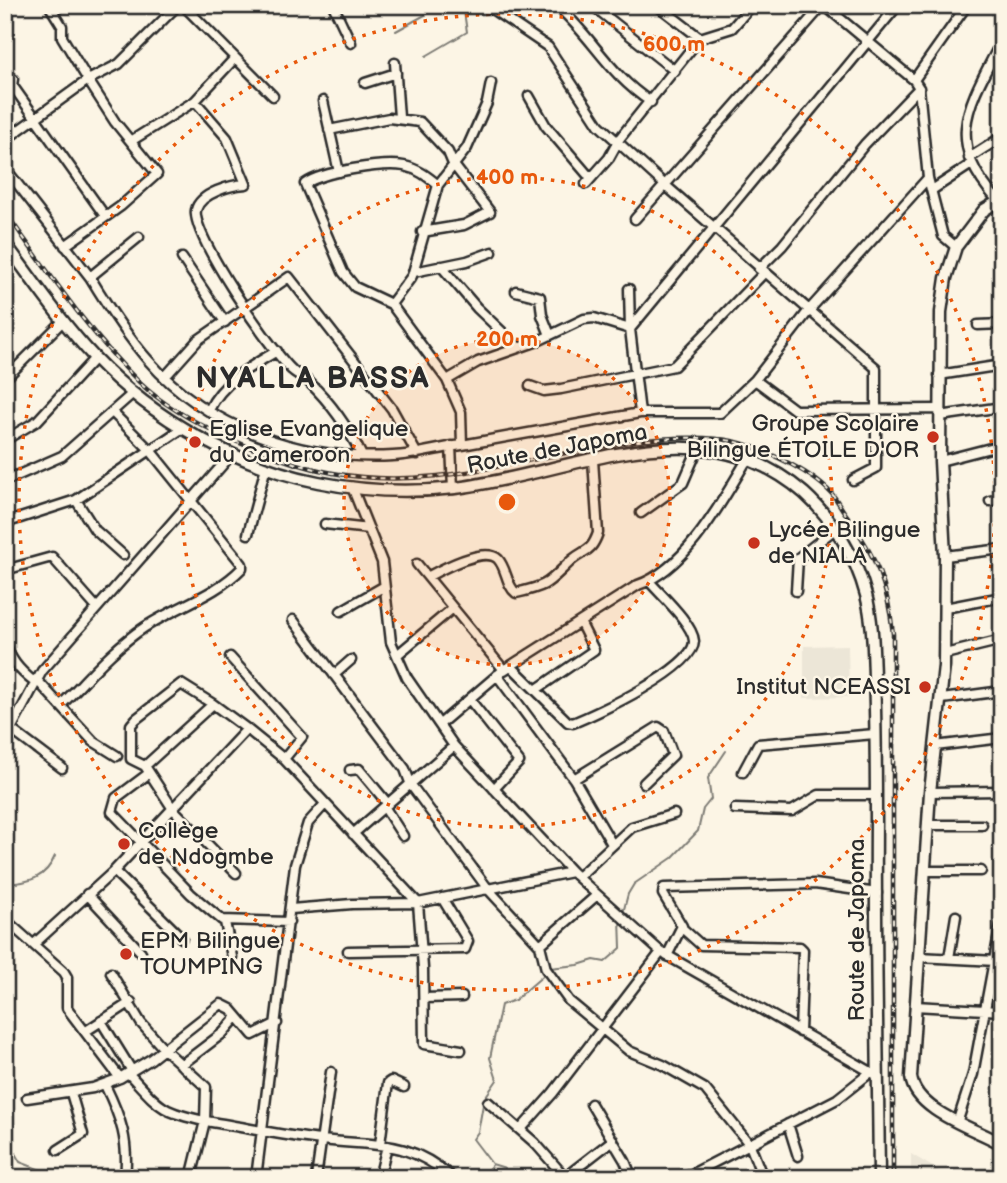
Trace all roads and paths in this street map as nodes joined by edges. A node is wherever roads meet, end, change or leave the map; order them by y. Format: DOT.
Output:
graph roads {
  1 [pos="49,5"];
  2 [pos="180,5"];
  3 [pos="333,5"];
  4 [pos="486,5"];
  5 [pos="555,5"];
  6 [pos="592,5"];
  7 [pos="657,5"];
  8 [pos="752,5"];
  9 [pos="823,5"];
  10 [pos="898,5"];
  11 [pos="967,5"];
  12 [pos="700,38"];
  13 [pos="868,40"];
  14 [pos="351,43"];
  15 [pos="999,46"];
  16 [pos="235,58"];
  17 [pos="675,71"];
  18 [pos="13,79"];
  19 [pos="88,80"];
  20 [pos="365,83"];
  21 [pos="491,83"];
  22 [pos="916,84"];
  23 [pos="273,96"];
  24 [pos="529,96"];
  25 [pos="195,101"];
  26 [pos="323,101"];
  27 [pos="651,102"];
  28 [pos="34,117"];
  29 [pos="399,117"];
  30 [pos="329,130"];
  31 [pos="1002,137"];
  32 [pos="5,140"];
  33 [pos="131,141"];
  34 [pos="618,145"];
  35 [pos="969,161"];
  36 [pos="453,164"];
  37 [pos="5,168"];
  38 [pos="339,172"];
  39 [pos="593,176"];
  40 [pos="928,178"];
  41 [pos="586,184"];
  42 [pos="438,185"];
  43 [pos="665,185"];
  44 [pos="932,190"];
  45 [pos="1000,200"];
  46 [pos="105,216"];
  47 [pos="635,219"];
  48 [pos="714,230"];
  49 [pos="422,232"];
  50 [pos="139,237"];
  51 [pos="5,243"];
  52 [pos="65,246"];
  53 [pos="956,247"];
  54 [pos="492,252"];
  55 [pos="182,258"];
  56 [pos="442,266"];
  57 [pos="761,271"];
  58 [pos="414,272"];
  59 [pos="90,277"];
  60 [pos="629,289"];
  61 [pos="516,290"];
  62 [pos="391,304"];
  63 [pos="247,309"];
  64 [pos="810,309"];
  65 [pos="63,321"];
  66 [pos="225,323"];
  67 [pos="1002,324"];
  68 [pos="978,325"];
  69 [pos="631,329"];
  70 [pos="550,335"];
  71 [pos="518,347"];
  72 [pos="277,351"];
  73 [pos="95,358"];
  74 [pos="1002,365"];
  75 [pos="939,375"];
  76 [pos="635,376"];
  77 [pos="164,378"];
  78 [pos="5,379"];
  79 [pos="447,380"];
  80 [pos="755,380"];
  81 [pos="530,386"];
  82 [pos="132,394"];
  83 [pos="1002,407"];
  84 [pos="873,410"];
  85 [pos="209,411"];
  86 [pos="112,412"];
  87 [pos="940,412"];
  88 [pos="640,413"];
  89 [pos="183,428"];
  90 [pos="5,440"];
  91 [pos="462,445"];
  92 [pos="1002,445"];
  93 [pos="451,446"];
  94 [pos="699,446"];
  95 [pos="150,450"];
  96 [pos="232,454"];
  97 [pos="416,454"];
  98 [pos="362,456"];
  99 [pos="748,458"];
  100 [pos="593,460"];
  101 [pos="940,461"];
  102 [pos="266,467"];
  103 [pos="853,480"];
  104 [pos="5,481"];
  105 [pos="352,487"];
  106 [pos="453,489"];
  107 [pos="1002,499"];
  108 [pos="76,500"];
  109 [pos="191,500"];
  110 [pos="990,501"];
  111 [pos="641,513"];
  112 [pos="5,523"];
  113 [pos="325,524"];
  114 [pos="369,529"];
  115 [pos="835,529"];
  116 [pos="247,534"];
  117 [pos="1002,550"];
  118 [pos="123,555"];
  119 [pos="945,556"];
  120 [pos="417,564"];
  121 [pos="5,572"];
  122 [pos="429,576"];
  123 [pos="649,581"];
  124 [pos="5,584"];
  125 [pos="383,587"];
  126 [pos="796,591"];
  127 [pos="1002,597"];
  128 [pos="97,608"];
  129 [pos="453,608"];
  130 [pos="945,608"];
  131 [pos="341,611"];
  132 [pos="293,620"];
  133 [pos="581,624"];
  134 [pos="5,640"];
  135 [pos="1002,640"];
  136 [pos="945,654"];
  137 [pos="397,655"];
  138 [pos="230,657"];
  139 [pos="351,660"];
  140 [pos="504,670"];
  141 [pos="334,675"];
  142 [pos="35,680"];
  143 [pos="537,689"];
  144 [pos="1002,691"];
  145 [pos="942,699"];
  146 [pos="470,700"];
  147 [pos="213,704"];
  148 [pos="61,705"];
  149 [pos="440,724"];
  150 [pos="9,727"];
  151 [pos="247,729"];
  152 [pos="875,734"];
  153 [pos="1002,738"];
  154 [pos="5,740"];
  155 [pos="454,746"];
  156 [pos="935,746"];
  157 [pos="117,756"];
  158 [pos="284,759"];
  159 [pos="62,768"];
  160 [pos="350,769"];
  161 [pos="146,770"];
  162 [pos="743,772"];
  163 [pos="574,779"];
  164 [pos="644,783"];
  165 [pos="411,785"];
  166 [pos="494,789"];
  167 [pos="1002,791"];
  168 [pos="930,792"];
  169 [pos="876,795"];
  170 [pos="325,804"];
  171 [pos="387,806"];
  172 [pos="173,809"];
  173 [pos="735,809"];
  174 [pos="674,814"];
  175 [pos="929,825"];
  176 [pos="982,825"];
  177 [pos="353,834"];
  178 [pos="403,836"];
  179 [pos="142,842"];
  180 [pos="612,844"];
  181 [pos="114,871"];
  182 [pos="926,871"];
  183 [pos="981,871"];
  184 [pos="236,873"];
  185 [pos="575,874"];
  186 [pos="488,889"];
  187 [pos="877,893"];
  188 [pos="87,894"];
  189 [pos="597,895"];
  190 [pos="442,898"];
  191 [pos="418,903"];
  192 [pos="291,909"];
  193 [pos="956,916"];
  194 [pos="8,922"];
  195 [pos="225,922"];
  196 [pos="289,922"];
  197 [pos="1001,923"];
  198 [pos="682,928"];
  199 [pos="182,938"];
  200 [pos="34,944"];
  201 [pos="541,945"];
  202 [pos="422,949"];
  203 [pos="348,951"];
  204 [pos="141,952"];
  205 [pos="664,954"];
  206 [pos="232,957"];
  207 [pos="919,957"];
  208 [pos="949,958"];
  209 [pos="996,961"];
  210 [pos="111,973"];
  211 [pos="462,997"];
  212 [pos="424,998"];
  213 [pos="131,1002"];
  214 [pos="915,1006"];
  215 [pos="986,1010"];
  216 [pos="1002,1011"];
  217 [pos="236,1018"];
  218 [pos="101,1021"];
  219 [pos="277,1023"];
  220 [pos="602,1030"];
  221 [pos="86,1031"];
  222 [pos="800,1032"];
  223 [pos="164,1049"];
  224 [pos="461,1050"];
  225 [pos="181,1065"];
  226 [pos="331,1072"];
  227 [pos="127,1074"];
  228 [pos="874,1074"];
  229 [pos="105,1085"];
  230 [pos="404,1087"];
  231 [pos="71,1093"];
  232 [pos="27,1098"];
  233 [pos="488,1102"];
  234 [pos="591,1104"];
  235 [pos="958,1120"];
  236 [pos="205,1121"];
  237 [pos="788,1124"];
  238 [pos="521,1129"];
  239 [pos="262,1130"];
  240 [pos="322,1140"];
  241 [pos="613,1140"];
  242 [pos="751,1144"];
  243 [pos="1002,1144"];
  244 [pos="383,1145"];
  245 [pos="58,1150"];
  246 [pos="798,1156"];
  247 [pos="565,1177"];
  248 [pos="688,1177"];
  249 [pos="125,1178"];
  250 [pos="191,1178"];
  251 [pos="256,1178"];
  252 [pos="316,1178"];
  253 [pos="379,1178"];
  254 [pos="453,1178"];
  255 [pos="632,1178"];
  256 [pos="763,1178"];
  257 [pos="879,1178"];
  1 -- 19 [label="street"];
  2 -- 16 [label="street"];
  2 -- 19 [label="street"];
  3 -- 14 [label="street"];
  4 -- 34 [label="street"];
  5 -- 27 [label="street"];
  6 -- 17 [label="street"];
  7 -- 12 [label="street"];
  8 -- 12 [label="street"];
  9 -- 13 [label="street"];
  9 -- 43 [label="street"];
  10 -- 13 [label="street"];
  11 -- 22 [label="street"];
  12 -- 17 [label="street"];
  13 -- 22 [label="street"];
  13 -- 48 [label="street"];
  15 -- 35 [label="street"];
  16 -- 23 [label="street"];
  16 -- 25 [label="street"];
  17 -- 27 [label="street"];
  18 -- 28 [label="street"];
  19 -- 28 [label="street"];
  19 -- 33 [label="street"];
  20 -- 29 [label="street"];
  21 -- 36 [label="street"];
  22 -- 40 [label="street"];
  22 -- 57 [label="street"];
  24 -- 39 [label="street"];
  25 -- 33 [label="street"];
  25 -- 63 [label="street"];
  26 -- 30 [label="street"];
  27 -- 34 [label="street"];
  28 -- 32 [label="street"];
  28 -- 46 [label="street"];
  29 -- 30 [label="street"];
  29 -- 36 [label="street"];
  30 -- 38 [label="street"];
  31 -- 35 [label="street"];
  33 -- 46 [label="street"];
  34 -- 39 [label="street"];
  34 -- 43 [label="street"];
  35 -- 44 [label="street"];
  35 -- 45 [label="street"];
  36 -- 42 [label="street"];
  36 -- 49 [label="street"];
  37 -- 52 [label="street"];
  38 -- 42 [label="street"];
  38 -- 62 [label="street"];
  39 -- 41 [label="street"];
  40 -- 44 [label="street"];
  40 -- 64 [label="street"];
  42 -- 49 [label="street"];
  43 -- 47 [label="street"];
  43 -- 48 [label="street"];
  44 -- 53 [label="street"];
  45 -- 53 [label="main road"];
  46 -- 52 [label="street"];
  48 -- 57 [label="street"];
  48 -- 69 [label="street"];
  49 -- 58 [label="street"];
  50 -- 59 [label="street"];
  51 -- 65 [label="main road, Route de Japoma"];
  52 -- 59 [label="street"];
  53 -- 75 [label="main road"];
  54 -- 56 [label="street"];
  55 -- 66 [label="street"];
  56 -- 58 [label="street"];
  56 -- 71 [label="street"];
  57 -- 64 [label="street"];
  57 -- 76 [label="street"];
  58 -- 62 [label="street"];
  59 -- 77 [label="street"];
  60 -- 69 [label="street"];
  61 -- 70 [label="street"];
  62 -- 79 [label="street"];
  63 -- 66 [label="street"];
  63 -- 72 [label="street"];
  63 -- 97 [label="street"];
  64 -- 80 [label="street"];
  64 -- 84 [label="street"];
  65 -- 73 [label="main road, Route de Japoma"];
  65 -- 78 [label="street"];
  66 -- 77 [label="street"];
  67 -- 68 [label="street"];
  69 -- 70 [label="street"];
  69 -- 76 [label="street"];
  70 -- 71 [label="street"];
  71 -- 79 [label="street"];
  72 -- 85 [label="street"];
  72 -- 98 [label="street"];
  73 -- 82 [label="main road, Route de Japoma"];
  73 -- 90 [label="street"];
  74 -- 75 [label="street"];
  75 -- 87 [label="main road"];
  76 -- 81 [label="street"];
  76 -- 88 [label="street"];
  77 -- 85 [label="street"];
  79 -- 91 [label="street"];
  80 -- 84 [label="street"];
  80 -- 88 [label="street"];
  82 -- 86 [label="street"];
  82 -- 89 [label="main road, Route de Japoma"];
  83 -- 87 [label="street"];
  84 -- 87 [label="street"];
  84 -- 103 [label="street"];
  85 -- 98 [label="street"];
  86 -- 95 [label="street"];
  86 -- 104 [label="street"];
  87 -- 101 [label="main road"];
  88 -- 91 [label="street"];
  89 -- 95 [label="street"];
  89 -- 96 [label="main road, Route de Japoma"];
  91 -- 93 [label="street"];
  92 -- 101 [label="street"];
  93 -- 97 [label="street"];
  93 -- 106 [label="street"];
  94 -- 99 [label="main road, Route de Japoma"];
  94 -- 100 [label="main road, Route de Japoma"];
  94 -- 111 [label="street"];
  95 -- 108 [label="street"];
  95 -- 109 [label="street"];
  96 -- 102 [label="main road, Route de Japoma"];
  96 -- 109 [label="street"];
  97 -- 98 [label="street"];
  99 -- 115 [label="main road, Route de Japoma"];
  99 -- 123 [label="street"];
  100 -- 106 [label="main road, Route de Japoma"];
  100 -- 122 [label="street"];
  101 -- 119 [label="main road"];
  102 -- 105 [label="main road, Route de Japoma"];
  102 -- 116 [label="street"];
  105 -- 106 [label="main road, Route de Japoma"];
  105 -- 114 [label="street"];
  107 -- 110 [label="street"];
  108 -- 112 [label="street"];
  108 -- 118 [label="street"];
  109 -- 128 [label="street"];
  109 -- 148 [label="street"];
  113 -- 114 [label="street"];
  114 -- 125 [label="street"];
  115 -- 126 [label="street"];
  115 -- 152 [label="main road, Route de Japoma"];
  117 -- 119 [label="street"];
  119 -- 130 [label="main road"];
  120 -- 122 [label="street"];
  121 -- 124 [label="street"];
  121 -- 128 [label="street"];
  122 -- 129 [label="street"];
  123 -- 133 [label="street"];
  123 -- 143 [label="street"];
  125 -- 131 [label="street"];
  125 -- 137 [label="street"];
  127 -- 130 [label="street"];
  128 -- 142 [label="street"];
  129 -- 137 [label="street"];
  129 -- 140 [label="street"];
  130 -- 136 [label="main road"];
  132 -- 141 [label="street"];
  133 -- 140 [label="street"];
  133 -- 143 [label="street"];
  134 -- 142 [label="street"];
  135 -- 136 [label="street"];
  136 -- 145 [label="main road"];
  137 -- 149 [label="street"];
  138 -- 158 [label="street"];
  139 -- 141 [label="street"];
  140 -- 143 [label="street"];
  140 -- 146 [label="street"];
  140 -- 163 [label="street"];
  141 -- 165 [label="street"];
  142 -- 148 [label="street"];
  142 -- 150 [label="street"];
  144 -- 145 [label="street"];
  145 -- 156 [label="main road"];
  146 -- 149 [label="street"];
  146 -- 166 [label="street"];
  147 -- 151 [label="street"];
  147 -- 161 [label="street"];
  147 -- 161 [label="street"];
  148 -- 157 [label="street"];
  149 -- 155 [label="street"];
  150 -- 154 [label="street"];
  150 -- 159 [label="street"];
  151 -- 158 [label="street"];
  151 -- 172 [label="street"];
  152 -- 162 [label="street"];
  152 -- 169 [label="main road, Route de Japoma"];
  153 -- 156 [label="street"];
  155 -- 165 [label="street"];
  155 -- 166 [label="street"];
  156 -- 168 [label="main road"];
  158 -- 170 [label="street"];
  160 -- 171 [label="street"];
  161 -- 172 [label="street"];
  161 -- 179 [label="street"];
  163 -- 164 [label="street"];
  163 -- 180 [label="street"];
  165 -- 171 [label="street"];
  165 -- 186 [label="street"];
  166 -- 185 [label="street"];
  167 -- 168 [label="street"];
  168 -- 175 [label="main road"];
  169 -- 173 [label="street"];
  169 -- 187 [label="main road, Route de Japoma"];
  170 -- 177 [label="street"];
  170 -- 192 [label="street"];
  171 -- 177 [label="street"];
  171 -- 178 [label="street"];
  172 -- 179 [label="street"];
  172 -- 184 [label="street"];
  174 -- 180 [label="street"];
  175 -- 176 [label="street"];
  175 -- 182 [label="main road"];
  177 -- 191 [label="street"];
  179 -- 181 [label="street"];
  179 -- 195 [label="street"];
  180 -- 185 [label="street"];
  181 -- 188 [label="street"];
  181 -- 199 [label="street"];
  182 -- 183 [label="street"];
  182 -- 207 [label="main road"];
  185 -- 186 [label="street"];
  185 -- 189 [label="street"];
  186 -- 190 [label="street"];
  186 -- 201 [label="street"];
  187 -- 198 [label="street"];
  187 -- 228 [label="main road, Route de Japoma"];
  188 -- 200 [label="street"];
  188 -- 204 [label="street"];
  189 -- 201 [label="street"];
  189 -- 205 [label="street"];
  190 -- 191 [label="street"];
  190 -- 202 [label="street"];
  191 -- 192 [label="street"];
  191 -- 202 [label="street"];
  192 -- 196 [label="street"];
  193 -- 208 [label="street"];
  194 -- 200 [label="street"];
  195 -- 196 [label="street"];
  195 -- 206 [label="street"];
  196 -- 219 [label="street"];
  197 -- 209 [label="street"];
  198 -- 205 [label="street"];
  198 -- 222 [label="street"];
  200 -- 221 [label="street"];
  201 -- 220 [label="street"];
  202 -- 203 [label="street"];
  202 -- 212 [label="street"];
  205 -- 220 [label="street"];
  205 -- 222 [label="street"];
  207 -- 208 [label="street"];
  207 -- 214 [label="main road"];
  208 -- 209 [label="street"];
  209 -- 215 [label="street"];
  210 -- 213 [label="street"];
  211 -- 212 [label="street"];
  212 -- 224 [label="street"];
  213 -- 218 [label="street"];
  213 -- 223 [label="street"];
  214 -- 215 [label="street"];
  214 -- 235 [label="main road"];
  215 -- 216 [label="street"];
  215 -- 235 [label="street"];
  217 -- 219 [label="street"];
  217 -- 223 [label="street"];
  217 -- 225 [label="street"];
  218 -- 221 [label="street"];
  218 -- 227 [label="street"];
  219 -- 239 [label="street"];
  220 -- 238 [label="street"];
  220 -- 242 [label="street"];
  221 -- 227 [label="street"];
  222 -- 228 [label="street"];
  223 -- 225 [label="street"];
  223 -- 227 [label="street"];
  225 -- 236 [label="street"];
  226 -- 240 [label="street"];
  227 -- 229 [label="street"];
  227 -- 236 [label="street"];
  228 -- 237 [label="street"];
  228 -- 257 [label="main road, Route de Japoma"];
  229 -- 231 [label="street"];
  229 -- 249 [label="street"];
  230 -- 244 [label="street"];
  231 -- 232 [label="street"];
  231 -- 245 [label="street"];
  233 -- 238 [label="street"];
  234 -- 241 [label="street"];
  235 -- 243 [label="main road"];
  236 -- 239 [label="street"];
  236 -- 250 [label="street"];
  237 -- 242 [label="street"];
  237 -- 246 [label="street"];
  238 -- 247 [label="street"];
  239 -- 240 [label="street"];
  239 -- 251 [label="street"];
  240 -- 244 [label="street"];
  240 -- 252 [label="street"];
  241 -- 247 [label="street"];
  241 -- 255 [label="street"];
  242 -- 248 [label="street"];
  242 -- 256 [label="street"];
  244 -- 253 [label="street"];
  244 -- 254 [label="street"];
}
